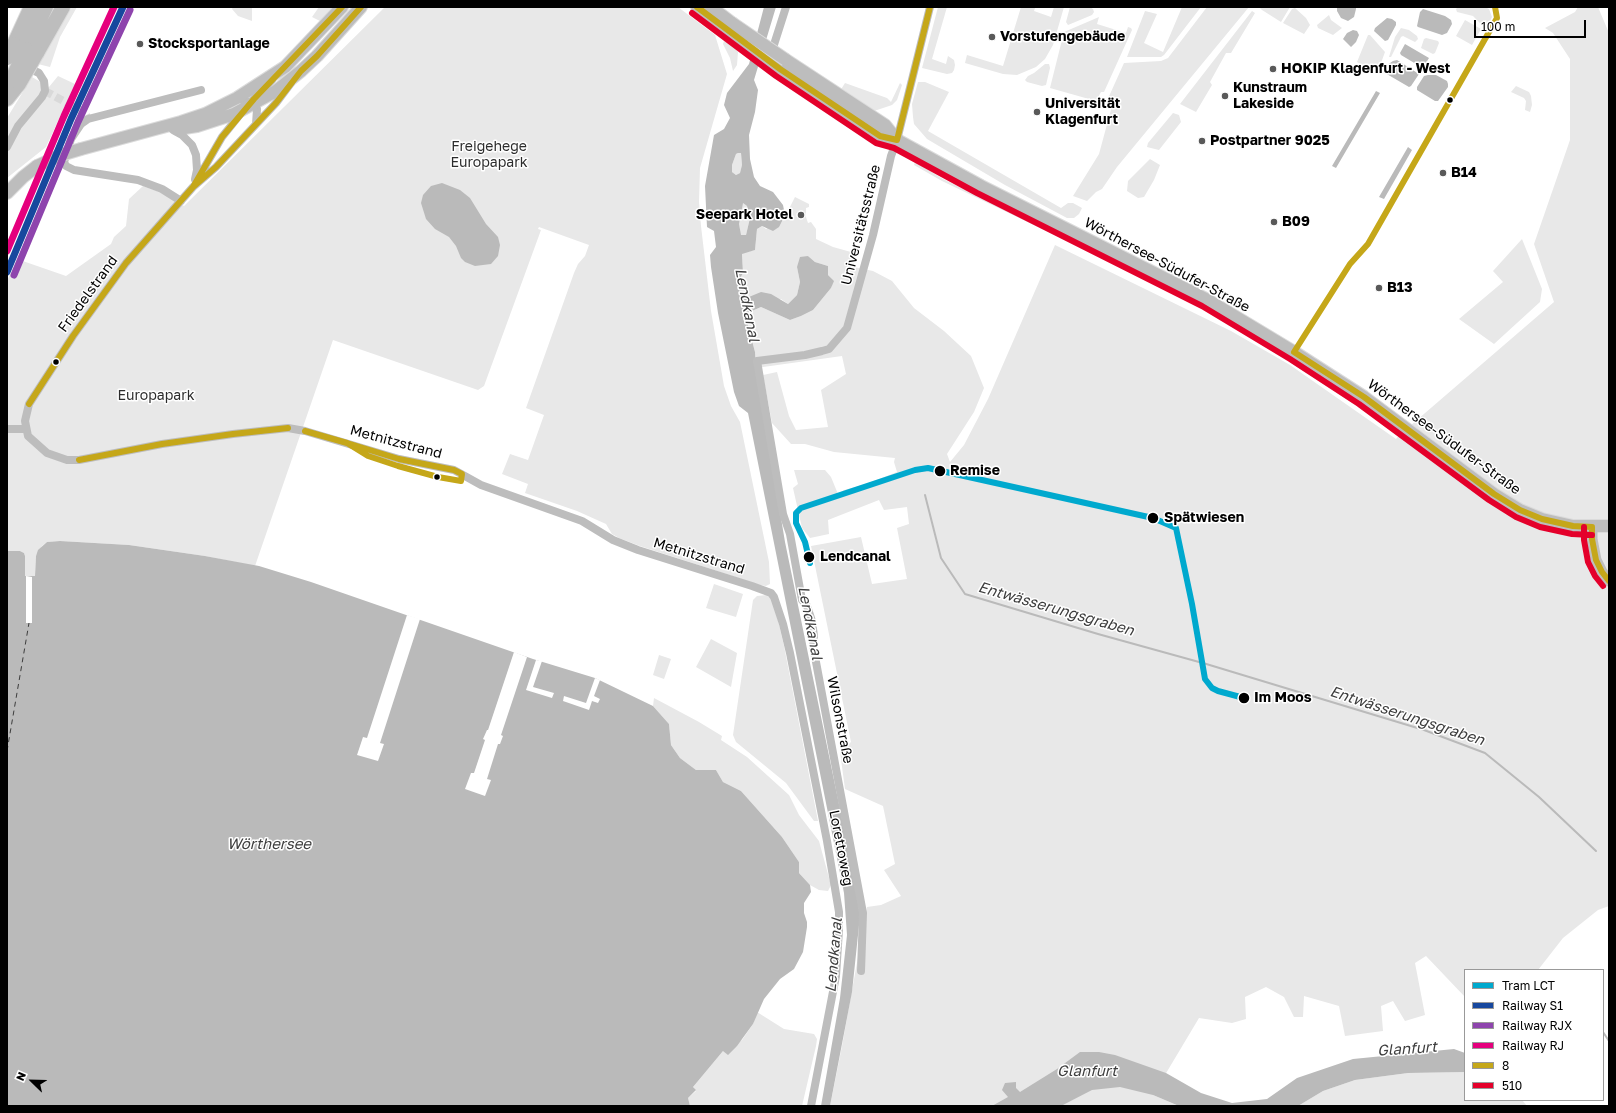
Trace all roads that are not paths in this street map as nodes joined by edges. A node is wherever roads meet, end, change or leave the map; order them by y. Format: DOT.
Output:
graph roads {
  1 [pos="31,7"];
  2 [pos="46,7"];
  3 [pos="63,7"];
  4 [pos="342,7"];
  5 [pos="361,7"];
  6 [pos="697,7"];
  7 [pos="712,7"];
  8 [pos="786,7"];
  9 [pos="930,7"];
  10 [pos="729,27"];
  11 [pos="26,49"];
  12 [pos="771,55"];
  13 [pos="7,58"];
  14 [pos="284,67"];
  15 [pos="301,71"];
  16 [pos="13,85"];
  17 [pos="201,90"];
  18 [pos="237,98"];
  19 [pos="7,99"];
  20 [pos="250,105"];
  21 [pos="256,124"];
  22 [pos="173,130"];
  23 [pos="141,134"];
  24 [pos="897,140"];
  25 [pos="7,147"];
  26 [pos="193,187"];
  27 [pos="7,193"];
  28 [pos="181,201"];
  29 [pos="757,360"];
  30 [pos="7,429"];
  31 [pos="26,429"];
  32 [pos="1609,526"];
  33 [pos="1592,527"];
  34 [pos="1609,581"];
  35 [pos="774,597"];
  36 [pos="861,971"];
  37 [pos="811,1106"];
  1 -- 11 [label="highway"];
  2 -- 11 [label="highway"];
  3 -- 11 [label="highway"];
  4 -- 14 [label="main road"];
  5 -- 15 [label="main road"];
  6 -- 10 [label="main road, Wörthersee-Südufer-Straße"];
  7 -- 10 [label="main road, Wörthersee-Südufer-Straße"];
  8 -- 12 [label="street"];
  9 -- 24 [label="street, Universitätsstraße"];
  10 -- 24 [label="main road, Wörthersee-Südufer-Straße, bridge"];
  11 -- 13 [label="highway, bridge"];
  11 -- 16 [label="highway, bridge"];
  13 -- 25 [label="street"];
  14 -- 18 [label="main road"];
  14 -- 20 [label="street, Friedelstrand"];
  15 -- 20 [label="main road"];
  15 -- 21 [label="street, Friedelstrand"];
  16 -- 19 [label="highway"];
  17 -- 28 [label="street"];
  18 -- 20 [label="street"];
  18 -- 23 [label="main road"];
  20 -- 21 [label="street"];
  20 -- 22 [label="main road"];
  20 -- 26 [label="street, Friedelstrand"];
  21 -- 26 [label="street, Friedelstrand"];
  22 -- 23 [label="main road"];
  22 -- 26 [label="street, Friedelstrand"];
  23 -- 27 [label="main road, bridge"];
  24 -- 29 [label="street, Universitätsstraße"];
  24 -- 33 [label="main road, Wörthersee-Südufer-Straße"];
  26 -- 28 [label="street, Friedelstrand"];
  28 -- 31 [label="street, Friedelstrand"];
  29 -- 36 [label="street, Wilsonstraße"];
  30 -- 31 [label="street"];
  31 -- 35 [label="street, Metnitzstrand"];
  32 -- 33 [label="main road, Wörthersee-Südufer-Straße"];
  33 -- 34 [label="main road"];
  35 -- 37 [label="street, Lorettoweg"];
}
